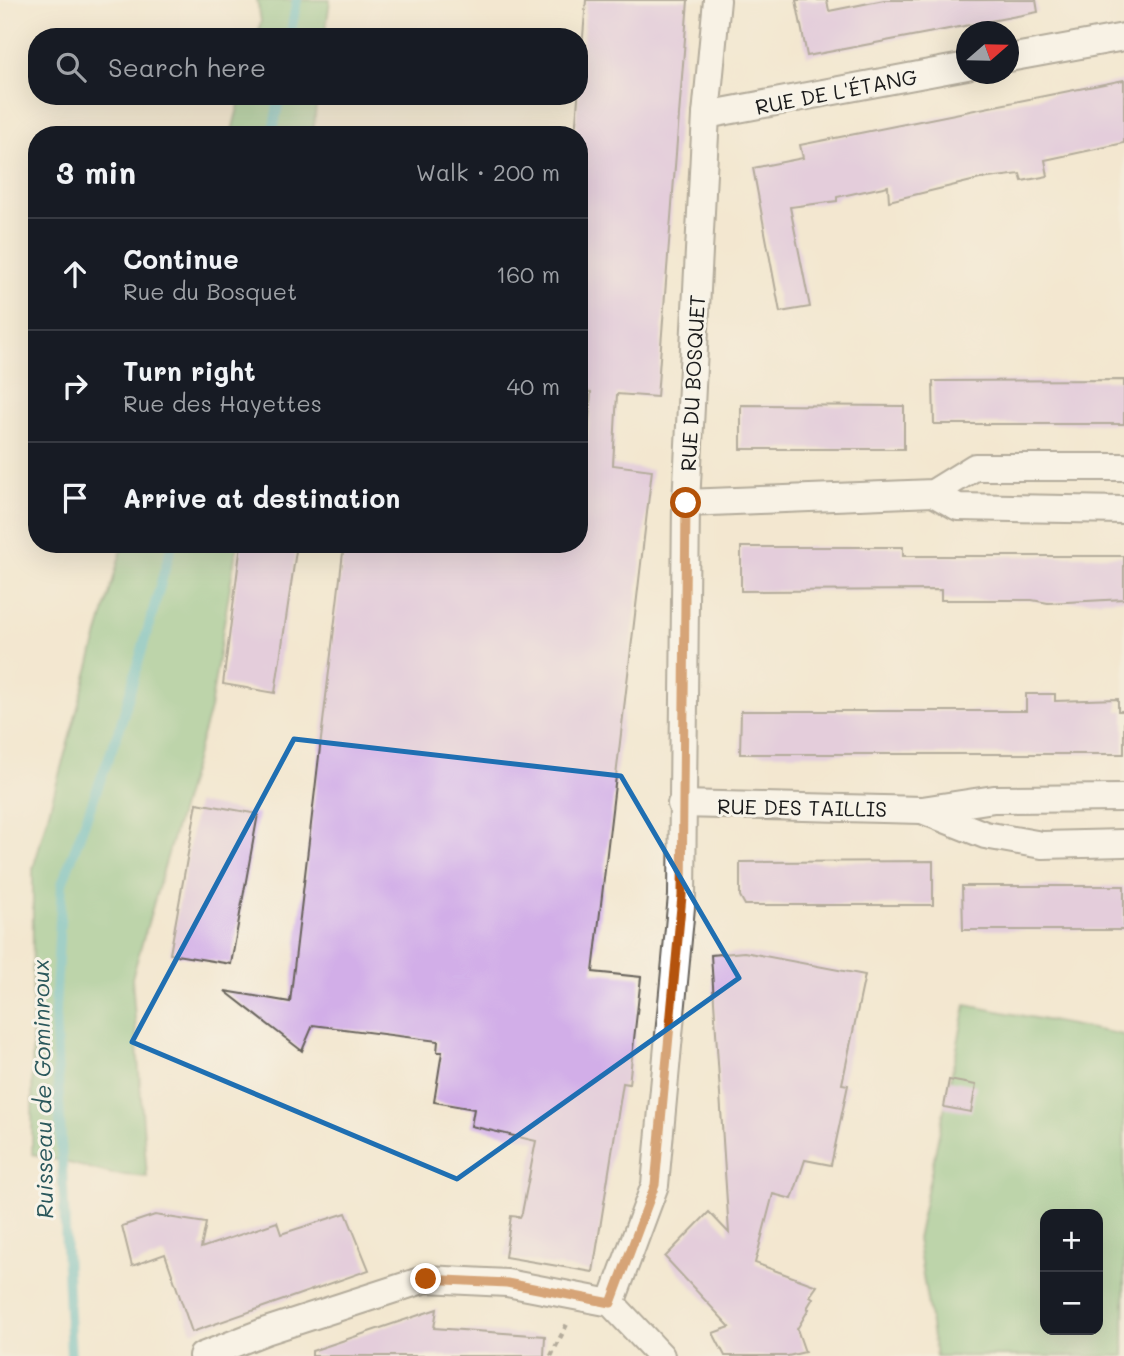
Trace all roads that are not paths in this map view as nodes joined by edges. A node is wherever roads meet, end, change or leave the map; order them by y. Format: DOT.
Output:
graph roads {
  1 [pos="718,0"];
  2 [pos="1124,37"];
  3 [pos="1019,56"];
  4 [pos="956,68"];
  5 [pos="705,115"];
  6 [pos="1124,467"];
  7 [pos="933,493"];
  8 [pos="686,503"];
  9 [pos="1124,510"];
  10 [pos="1124,798"];
  11 [pos="681,804"];
  12 [pos="922,810"];
  13 [pos="1124,843"];
  14 [pos="611,1303"];
  15 [pos="202,1356"];
  16 [pos="661,1356"];
  1 -- 5 [label="street, RUE DU BOSQUET"];
  2 -- 3 [label="street"];
  4 -- 5 [label="street, RUE DE L'ÉTANG"];
  5 -- 8 [label="street, RUE DU BOSQUET"];
  6 -- 7 [label="street"];
  7 -- 8 [label="street"];
  7 -- 9 [label="street"];
  8 -- 11 [label="street, RUE DU BOSQUET"];
  10 -- 12 [label="street, RUE DES TAILLIS"];
  11 -- 12 [label="street, RUE DES TAILLIS"];
  11 -- 14 [label="street, RUE DU BOSQUET"];
  12 -- 13 [label="street, RUE DES TAILLIS"];
  14 -- 15 [label="street"];
  14 -- 16 [label="street"];
}
